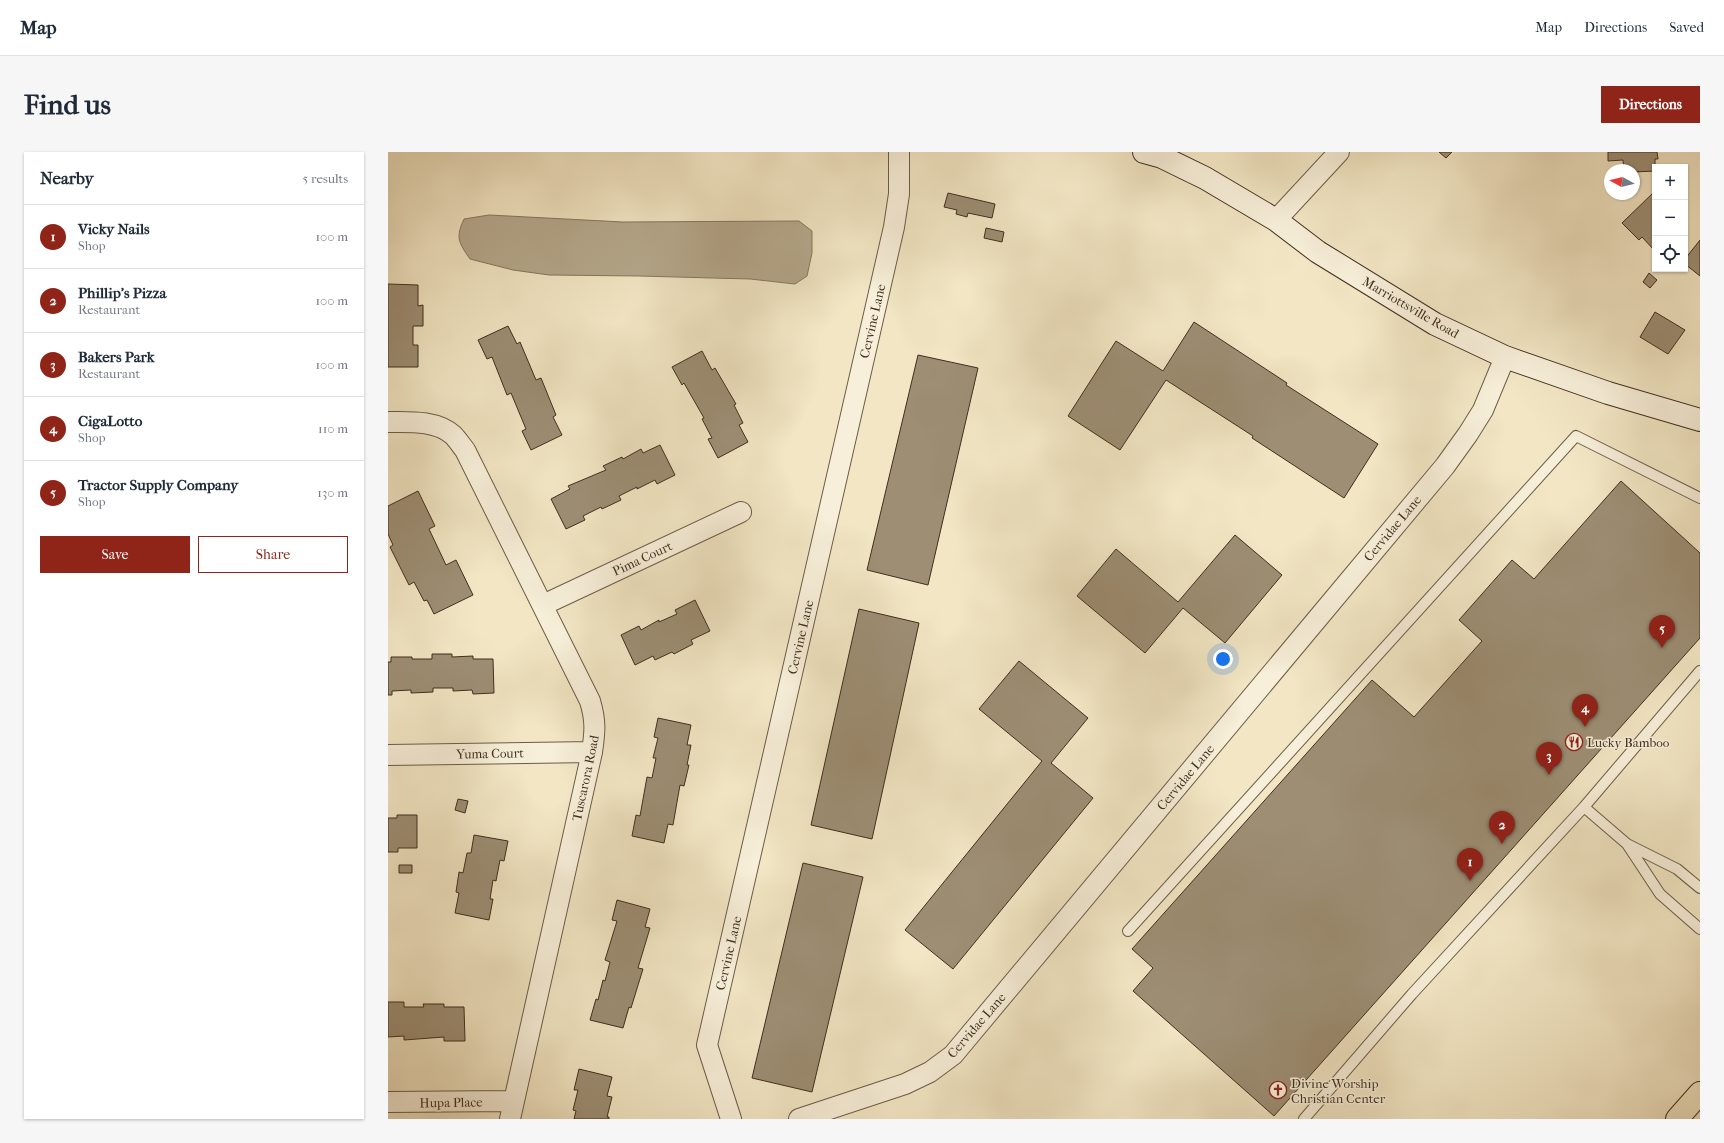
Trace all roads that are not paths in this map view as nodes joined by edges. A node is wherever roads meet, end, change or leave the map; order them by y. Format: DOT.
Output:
graph roads {
  1 [pos="899,152"];
  2 [pos="1144,152"];
  3 [pos="1339,152"];
  4 [pos="1276,220"];
  5 [pos="1505,358"];
  6 [pos="1700,418"];
  7 [pos="388,422"];
  8 [pos="1700,498"];
  9 [pos="741,512"];
  10 [pos="543,605"];
  11 [pos="1700,672"];
  12 [pos="592,752"];
  13 [pos="388,755"];
  14 [pos="1584,807"];
  15 [pos="1627,844"];
  16 [pos="1700,888"];
  17 [pos="1700,929"];
  18 [pos="1128,931"];
  19 [pos="1700,1093"];
  20 [pos="388,1102"];
  21 [pos="512,1110"];
  22 [pos="731,1119"];
  23 [pos="799,1119"];
  24 [pos="1304,1119"];
  25 [pos="1677,1119"];
  1 -- 22 [label="street, Cervine Lane"];
  2 -- 4 [label="main road, Marriottsville Road"];
  3 -- 4 [label="street"];
  4 -- 5 [label="main road, Marriottsville Road"];
  5 -- 6 [label="main road, Marriottsville Road"];
  5 -- 23 [label="street, Cervidae Lane"];
  7 -- 10 [label="street, Tuscarora Road"];
  8 -- 18 [label="lane"];
  9 -- 10 [label="street, Pima Court"];
  10 -- 12 [label="street, Tuscarora Road"];
  11 -- 14 [label="lane"];
  12 -- 13 [label="street, Yuma Court"];
  12 -- 21 [label="street, Tuscarora Road"];
  14 -- 15 [label="lane"];
  14 -- 24 [label="lane"];
  15 -- 16 [label="lane"];
  15 -- 17 [label="lane"];
  19 -- 25 [label="main road"];
  20 -- 21 [label="street, Hupa Place"];
}
